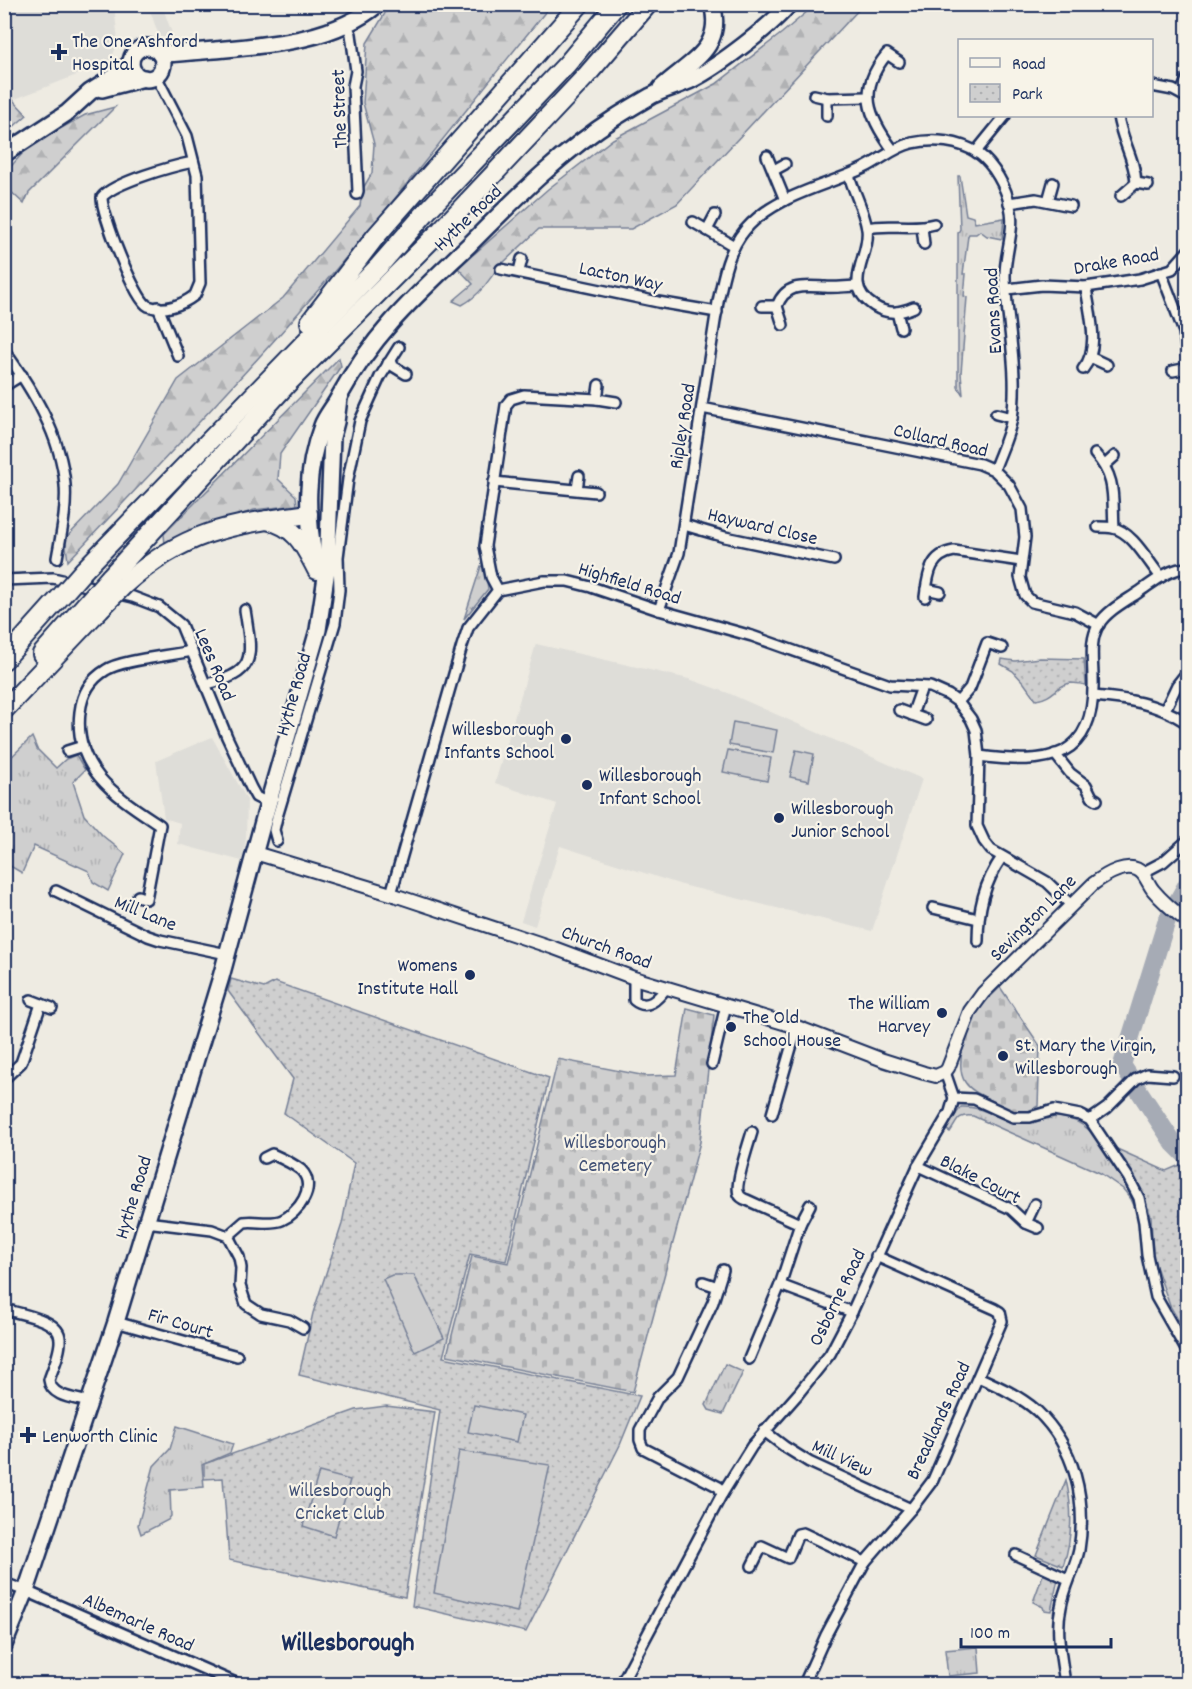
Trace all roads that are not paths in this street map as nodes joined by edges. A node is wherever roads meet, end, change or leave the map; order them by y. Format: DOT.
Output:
graph roads {
  1 [pos="580,4"];
  2 [pos="617,4"];
  3 [pos="648,4"];
  4 [pos="711,4"];
  5 [pos="789,4"];
  6 [pos="377,5"];
  7 [pos="346,25"];
  8 [pos="131,62"];
  9 [pos="899,62"];
  10 [pos="156,68"];
  11 [pos="1188,77"];
  12 [pos="1153,86"];
  13 [pos="90,92"];
  14 [pos="813,95"];
  15 [pos="1184,95"];
  16 [pos="652,96"];
  17 [pos="868,97"];
  18 [pos="827,98"];
  19 [pos="827,116"];
  20 [pos="1004,117"];
  21 [pos="1118,117"];
  22 [pos="893,150"];
  23 [pos="977,153"];
  24 [pos="4,154"];
  25 [pos="767,156"];
  26 [pos="193,162"];
  27 [pos="785,164"];
  28 [pos="774,170"];
  29 [pos="849,175"];
  30 [pos="1053,183"];
  31 [pos="1136,183"];
  32 [pos="1148,185"];
  33 [pos="357,194"];
  34 [pos="1121,196"];
  35 [pos="785,200"];
  36 [pos="1048,201"];
  37 [pos="1009,203"];
  38 [pos="1071,206"];
  39 [pos="715,215"];
  40 [pos="693,222"];
  41 [pos="934,224"];
  42 [pos="922,227"];
  43 [pos="867,228"];
  44 [pos="707,230"];
  45 [pos="924,244"];
  46 [pos="734,246"];
  47 [pos="1188,251"];
  48 [pos="522,259"];
  49 [pos="501,269"];
  50 [pos="519,271"];
  51 [pos="1161,272"];
  52 [pos="858,285"];
  53 [pos="1086,287"];
  54 [pos="1007,289"];
  55 [pos="762,306"];
  56 [pos="777,306"];
  57 [pos="158,307"];
  58 [pos="914,307"];
  59 [pos="717,312"];
  60 [pos="897,312"];
  61 [pos="783,325"];
  62 [pos="901,328"];
  63 [pos="1186,332"];
  64 [pos="399,347"];
  65 [pos="4,350"];
  66 [pos="178,356"];
  67 [pos="1090,357"];
  68 [pos="388,363"];
  69 [pos="1107,365"];
  70 [pos="1188,366"];
  71 [pos="1083,369"];
  72 [pos="1173,371"];
  73 [pos="406,374"];
  74 [pos="22,375"];
  75 [pos="599,385"];
  76 [pos="4,386"];
  77 [pos="261,386"];
  78 [pos="339,398"];
  79 [pos="597,399"];
  80 [pos="616,402"];
  81 [pos="702,408"];
  82 [pos="996,414"];
  83 [pos="1012,418"];
  84 [pos="332,437"];
  85 [pos="1095,454"];
  86 [pos="1115,456"];
  87 [pos="1105,465"];
  88 [pos="994,470"];
  89 [pos="579,476"];
  90 [pos="494,482"];
  91 [pos="577,489"];
  92 [pos="596,492"];
  93 [pos="308,514"];
  94 [pos="265,520"];
  95 [pos="684,525"];
  96 [pos="1098,527"];
  97 [pos="1114,528"];
  98 [pos="57,558"];
  99 [pos="834,560"];
  100 [pos="1021,561"];
  101 [pos="1188,568"];
  102 [pos="317,570"];
  103 [pos="1161,577"];
  104 [pos="4,580"];
  105 [pos="117,580"];
  106 [pos="498,590"];
  107 [pos="940,592"];
  108 [pos="323,601"];
  109 [pos="339,604"];
  110 [pos="93,606"];
  111 [pos="245,610"];
  112 [pos="659,610"];
  113 [pos="1099,625"];
  114 [pos="1002,648"];
  115 [pos="191,651"];
  116 [pos="4,660"];
  117 [pos="1188,671"];
  118 [pos="206,684"];
  119 [pos="922,687"];
  120 [pos="4,695"];
  121 [pos="1094,696"];
  122 [pos="958,702"];
  123 [pos="4,710"];
  124 [pos="899,710"];
  125 [pos="1165,710"];
  126 [pos="912,715"];
  127 [pos="926,720"];
  128 [pos="1184,721"];
  129 [pos="82,746"];
  130 [pos="68,751"];
  131 [pos="1055,754"];
  132 [pos="980,756"];
  133 [pos="288,758"];
  134 [pos="1097,800"];
  135 [pos="268,803"];
  136 [pos="1188,840"];
  137 [pos="277,841"];
  138 [pos="255,853"];
  139 [pos="1002,857"];
  140 [pos="1142,873"];
  141 [pos="56,891"];
  142 [pos="391,894"];
  143 [pos="138,896"];
  144 [pos="1071,905"];
  145 [pos="933,908"];
  146 [pos="1184,919"];
  147 [pos="978,920"];
  148 [pos="978,940"];
  149 [pos="227,954"];
  150 [pos="634,978"];
  151 [pos="666,988"];
  152 [pos="726,1005"];
  153 [pos="52,1008"];
  154 [pos="797,1027"];
  155 [pos="712,1064"];
  156 [pos="945,1072"];
  157 [pos="1173,1076"];
  158 [pos="4,1079"];
  159 [pos="954,1098"];
  160 [pos="772,1114"];
  161 [pos="1090,1120"];
  162 [pos="752,1132"];
  163 [pos="269,1152"];
  164 [pos="918,1166"];
  165 [pos="1035,1204"];
  166 [pos="810,1205"];
  167 [pos="146,1222"];
  168 [pos="1026,1223"];
  169 [pos="800,1224"];
  170 [pos="1038,1228"];
  171 [pos="228,1236"];
  172 [pos="876,1256"];
  173 [pos="723,1270"];
  174 [pos="703,1282"];
  175 [pos="780,1285"];
  176 [pos="718,1287"];
  177 [pos="4,1309"];
  178 [pos="852,1312"];
  179 [pos="116,1322"];
  180 [pos="303,1328"];
  181 [pos="1188,1353"];
  182 [pos="237,1356"];
  183 [pos="749,1359"];
  184 [pos="978,1377"];
  185 [pos="89,1402"];
  186 [pos="764,1431"];
  187 [pos="722,1494"];
  188 [pos="911,1509"];
  189 [pos="1016,1554"];
  190 [pos="865,1562"];
  191 [pos="752,1566"];
  192 [pos="1068,1579"];
  193 [pos="4,1583"];
  194 [pos="27,1591"];
  195 [pos="4,1645"];
  196 [pos="238,1684"];
  197 [pos="621,1684"];
  198 [pos="804,1684"];
  199 [pos="1065,1684"];
  1 -- 77 [label="highway"];
  2 -- 77 [label="highway"];
  3 -- 105 [label="highway"];
  4 -- 16 [label="main road, Hythe Road"];
  5 -- 16 [label="main road, Hythe Road"];
  6 -- 7 [label="main road"];
  7 -- 10 [label="main road"];
  7 -- 33 [label="street, The Street"];
  8 -- 10 [label="main road"];
  8 -- 10 [label="main road"];
  8 -- 13 [label="main road"];
  9 -- 17 [label="street"];
  10 -- 13 [label="main road"];
  10 -- 26 [label="street"];
  11 -- 15 [label="street"];
  12 -- 15 [label="street"];
  13 -- 24 [label="main road"];
  14 -- 18 [label="street"];
  16 -- 78 [label="main road, Hythe Road"];
  17 -- 18 [label="street"];
  17 -- 22 [label="street"];
  18 -- 19 [label="street"];
  20 -- 23 [label="street"];
  21 -- 31 [label="street"];
  22 -- 23 [label="street, Ripley Road"];
  22 -- 29 [label="street, Ripley Road"];
  23 -- 37 [label="street, Evans Road"];
  25 -- 28 [label="street"];
  26 -- 57 [label="street"];
  26 -- 57 [label="street"];
  27 -- 28 [label="street"];
  28 -- 35 [label="street"];
  29 -- 35 [label="street, Ripley Road"];
  29 -- 43 [label="street"];
  30 -- 36 [label="street"];
  31 -- 32 [label="street"];
  31 -- 34 [label="street"];
  35 -- 46 [label="street, Ripley Road"];
  36 -- 37 [label="street"];
  36 -- 38 [label="street"];
  37 -- 54 [label="street, Evans Road"];
  39 -- 44 [label="street"];
  40 -- 44 [label="street"];
  41 -- 42 [label="street"];
  42 -- 43 [label="street"];
  42 -- 45 [label="street"];
  43 -- 52 [label="street"];
  44 -- 46 [label="street"];
  46 -- 59 [label="street, Ripley Road"];
  47 -- 51 [label="street, Drake Road"];
  48 -- 50 [label="street"];
  49 -- 50 [label="street, Lacton Way"];
  50 -- 59 [label="street, Lacton Way"];
  51 -- 53 [label="street, Drake Road"];
  51 -- 63 [label="street"];
  52 -- 56 [label="street"];
  52 -- 60 [label="street"];
  53 -- 54 [label="street, Drake Road"];
  53 -- 67 [label="street"];
  54 -- 83 [label="street, Evans Road"];
  55 -- 56 [label="street"];
  56 -- 61 [label="street"];
  57 -- 66 [label="street"];
  58 -- 60 [label="street"];
  59 -- 81 [label="street, Ripley Road"];
  60 -- 62 [label="street"];
  63 -- 70 [label="street"];
  64 -- 68 [label="street, Hythe Road"];
  65 -- 74 [label="street"];
  67 -- 69 [label="street"];
  67 -- 71 [label="street"];
  68 -- 73 [label="street"];
  68 -- 109 [label="street, Hythe Road"];
  70 -- 72 [label="street"];
  74 -- 76 [label="street"];
  74 -- 98 [label="street"];
  75 -- 79 [label="street"];
  77 -- 116 [label="highway, bridge"];
  78 -- 84 [label="main road, Hythe Road"];
  78 -- 93 [label="main road, Hythe Road"];
  79 -- 80 [label="street"];
  79 -- 90 [label="street"];
  81 -- 88 [label="street, Collard Road"];
  81 -- 95 [label="street, Ripley Road"];
  82 -- 83 [label="street"];
  83 -- 88 [label="street, Evans Road"];
  84 -- 93 [label="main road"];
  84 -- 108 [label="main road, Hythe Road"];
  85 -- 87 [label="street"];
  86 -- 87 [label="street"];
  87 -- 97 [label="street"];
  88 -- 100 [label="street, Collard Road"];
  89 -- 91 [label="street"];
  90 -- 91 [label="street"];
  90 -- 106 [label="street"];
  91 -- 92 [label="street"];
  93 -- 94 [label="highway"];
  93 -- 102 [label="main road, Hythe Road"];
  94 -- 102 [label="highway"];
  94 -- 105 [label="highway"];
  95 -- 99 [label="street, Hayward Close"];
  95 -- 112 [label="street, Ripley Road"];
  96 -- 97 [label="street"];
  97 -- 103 [label="street"];
  100 -- 107 [label="street"];
  100 -- 113 [label="street, Collard Road"];
  101 -- 103 [label="street"];
  102 -- 108 [label="main road, Hythe Road"];
  103 -- 113 [label="street"];
  104 -- 115 [label="street, Lees Road"];
  105 -- 110 [label="highway, bridge"];
  106 -- 112 [label="street, Highfield Road"];
  106 -- 142 [label="street"];
  108 -- 109 [label="street"];
  108 -- 133 [label="main road, Hythe Road"];
  109 -- 133 [label="street, Hythe Road"];
  110 -- 120 [label="highway"];
  110 -- 123 [label="highway"];
  111 -- 118 [label="street"];
  112 -- 119 [label="street, Highfield Road"];
  113 -- 121 [label="street"];
  114 -- 122 [label="street"];
  115 -- 118 [label="street, Lees Road"];
  115 -- 129 [label="street"];
  117 -- 125 [label="street"];
  118 -- 135 [label="street, Lees Road"];
  119 -- 122 [label="street, Highfield Road"];
  119 -- 126 [label="street"];
  121 -- 125 [label="street"];
  121 -- 131 [label="street"];
  122 -- 132 [label="street, Highfield Road"];
  124 -- 126 [label="street"];
  125 -- 128 [label="street"];
  126 -- 127 [label="street"];
  129 -- 130 [label="street"];
  129 -- 143 [label="street"];
  131 -- 132 [label="street"];
  131 -- 134 [label="street"];
  132 -- 139 [label="street, Highfield Road"];
  133 -- 135 [label="main road, Hythe Road"];
  133 -- 137 [label="street, Hythe Road"];
  135 -- 138 [label="main road, Hythe Road"];
  136 -- 140 [label="street"];
  138 -- 142 [label="street, Church Road"];
  138 -- 149 [label="main road, Hythe Road"];
  139 -- 144 [label="street, Highfield Road"];
  139 -- 147 [label="street"];
  140 -- 144 [label="street, Sevington Lane"];
  140 -- 146 [label="street"];
  141 -- 149 [label="street, Mill Lane"];
  142 -- 150 [label="street, Church Road"];
  144 -- 156 [label="street, Sevington Lane"];
  145 -- 147 [label="street"];
  147 -- 148 [label="street"];
  149 -- 167 [label="main road, Hythe Road"];
  150 -- 151 [label="street, Church Road"];
  150 -- 151 [label="street"];
  151 -- 152 [label="street, Church Road"];
  152 -- 154 [label="street, Church Road"];
  152 -- 155 [label="street"];
  153 -- 158 [label="street"];
  154 -- 156 [label="street, Church Road"];
  154 -- 160 [label="street"];
  156 -- 159 [label="street"];
  157 -- 161 [label="street"];
  159 -- 161 [label="street"];
  159 -- 164 [label="street, Osborne Road"];
  161 -- 181 [label="street"];
  162 -- 169 [label="street"];
  163 -- 171 [label="street"];
  164 -- 168 [label="street, Blake Court"];
  164 -- 172 [label="street, Osborne Road"];
  165 -- 168 [label="street, Blake Court"];
  166 -- 169 [label="street"];
  167 -- 171 [label="street"];
  167 -- 179 [label="main road, Hythe Road"];
  168 -- 170 [label="street, Blake Court"];
  169 -- 175 [label="street"];
  171 -- 180 [label="street"];
  172 -- 178 [label="street, Osborne Road"];
  172 -- 184 [label="street, Breadlands Road"];
  173 -- 176 [label="street"];
  174 -- 176 [label="street"];
  175 -- 178 [label="street"];
  175 -- 183 [label="street"];
  176 -- 187 [label="street"];
  177 -- 185 [label="street"];
  178 -- 186 [label="street, Osborne Road"];
  179 -- 182 [label="street, Fir Court"];
  179 -- 185 [label="main road, Hythe Road"];
  184 -- 188 [label="street, Breadlands Road"];
  184 -- 192 [label="street"];
  185 -- 194 [label="main road, Hythe Road"];
  186 -- 187 [label="street, Osborne Road"];
  186 -- 188 [label="street, Mill View"];
  187 -- 197 [label="street, Osborne Road"];
  188 -- 190 [label="street, Breadlands Road"];
  189 -- 192 [label="street"];
  190 -- 191 [label="street"];
  190 -- 198 [label="street, Breadlands Road"];
  192 -- 199 [label="street"];
  193 -- 194 [label="street, Albemarle Road"];
  194 -- 195 [label="main road, Hythe Road"];
  194 -- 196 [label="street, Albemarle Road"];
}
